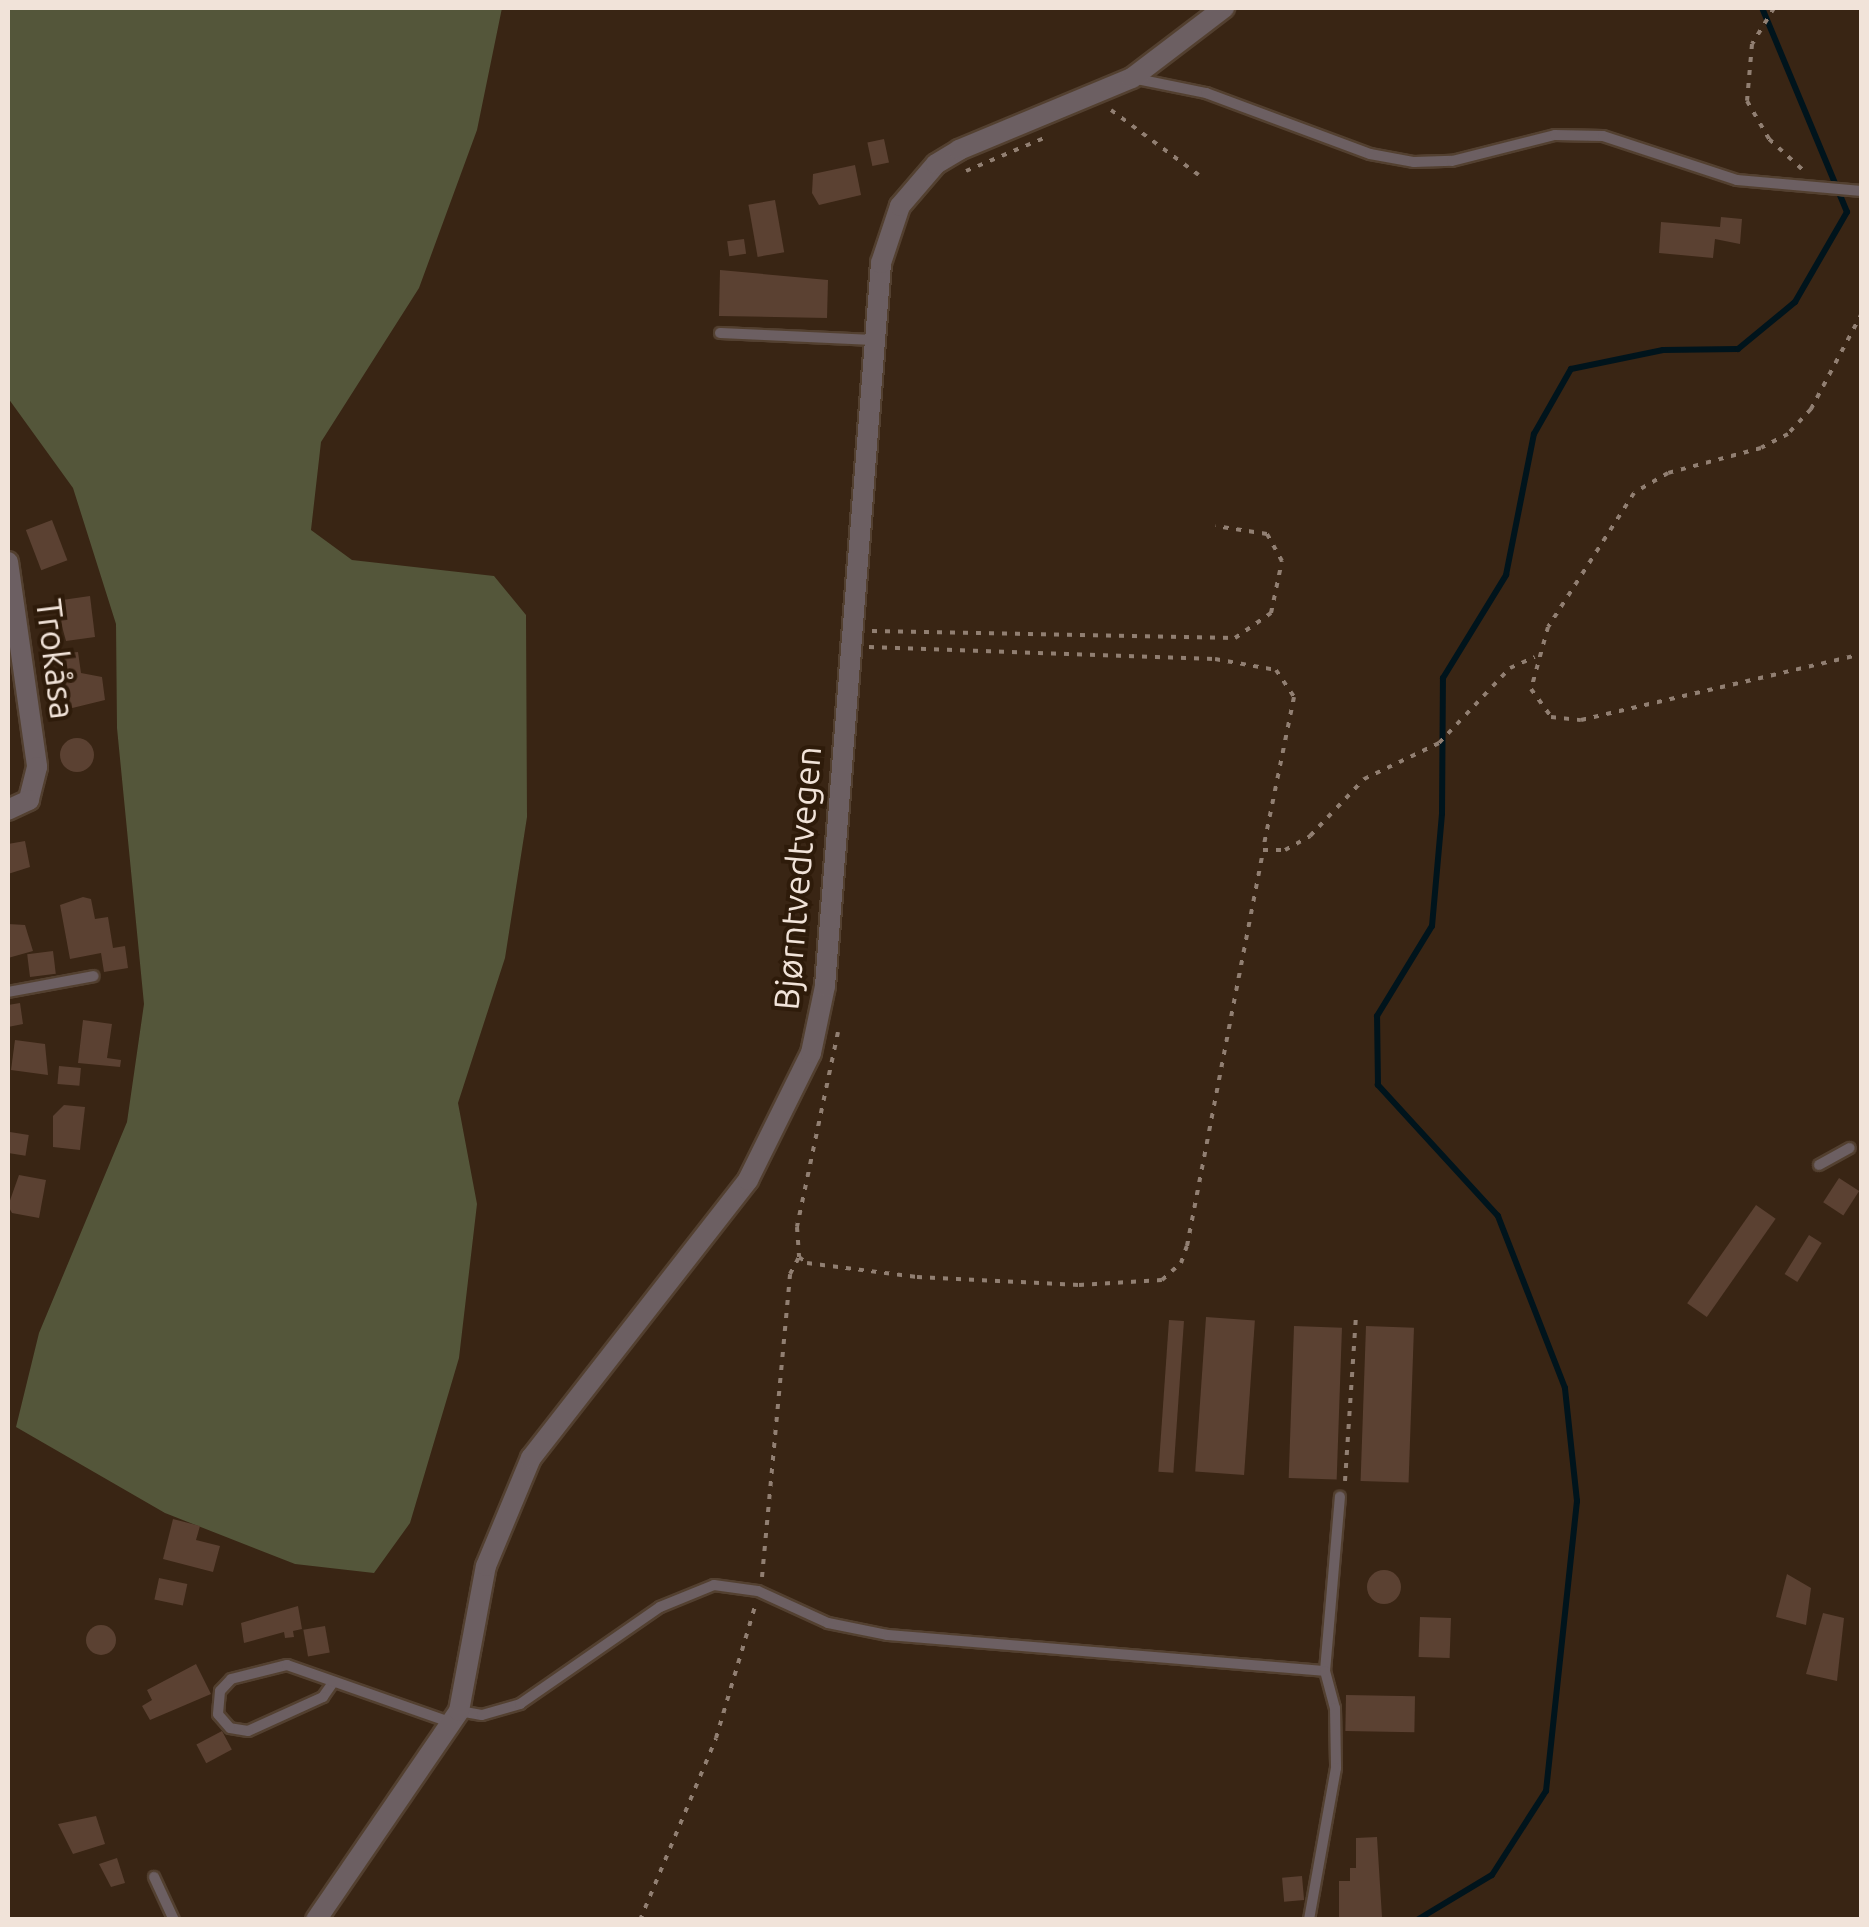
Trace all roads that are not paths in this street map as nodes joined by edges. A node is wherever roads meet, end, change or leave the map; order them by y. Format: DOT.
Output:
graph roads {
  1 [pos="1224,8"];
  2 [pos="1132,78"];
  3 [pos="1862,190"];
  4 [pos="720,333"];
  5 [pos="874,340"];
  6 [pos="8,562"];
  7 [pos="8,810"];
  8 [pos="94,976"];
  9 [pos="8,992"];
  10 [pos="1850,1148"];
  11 [pos="1820,1165"];
  12 [pos="1340,1497"];
  13 [pos="1325,1671"];
  14 [pos="332,1684"];
  15 [pos="456,1717"];
  16 [pos="154,1877"];
  17 [pos="174,1920"];
  18 [pos="316,1920"];
  19 [pos="1308,1920"];
  1 -- 2 [label="street, Bjørntvedtvegen"];
  2 -- 3 [label="lane"];
  2 -- 5 [label="street, Bjørntvedtvegen"];
  4 -- 5 [label="lane"];
  5 -- 15 [label="street, Bjørntvedtvegen"];
  6 -- 7 [label="street, Trokåsa"];
  8 -- 9 [label="lane"];
  10 -- 11 [label="lane"];
  12 -- 13 [label="lane"];
  13 -- 15 [label="lane"];
  13 -- 19 [label="lane"];
  14 -- 14 [label="lane"];
  14 -- 15 [label="lane"];
  15 -- 18 [label="street, Bjørntvedtvegen"];
  16 -- 17 [label="lane"];
}
